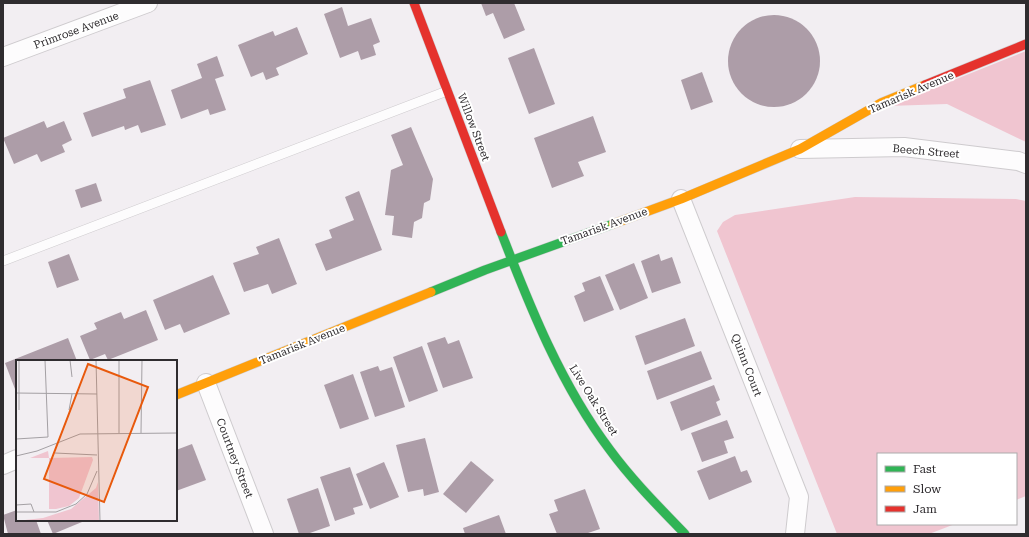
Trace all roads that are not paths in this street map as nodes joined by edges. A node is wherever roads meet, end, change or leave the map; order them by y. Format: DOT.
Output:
graph roads {
  1 [pos="148,3"];
  2 [pos="414,3"];
  3 [pos="1026,44"];
  4 [pos="3,57"];
  5 [pos="447,91"];
  6 [pos="800,149"];
  7 [pos="1026,164"];
  8 [pos="681,198"];
  9 [pos="510,260"];
  10 [pos="3,261"];
  11 [pos="206,383"];
  12 [pos="177,395"];
  13 [pos="16,459"];
  14 [pos="3,465"];
  15 [pos="264,534"];
  16 [pos="685,534"];
  17 [pos="795,534"];
  1 -- 4 [label="street, Primrose Avenue"];
  2 -- 5 [label="street, Willow Street"];
  3 -- 6 [label="street, Tamarisk Avenue"];
  5 -- 9 [label="street, Willow Street"];
  5 -- 10 [label="lane"];
  6 -- 7 [label="street, Beech Street"];
  6 -- 8 [label="street, Tamarisk Avenue"];
  8 -- 9 [label="street, Tamarisk Avenue"];
  8 -- 17 [label="street, Quinn Court"];
  9 -- 11 [label="street, Tamarisk Avenue"];
  9 -- 16 [label="street, Live Oak Street"];
  11 -- 12 [label="street, Tamarisk Avenue"];
  11 -- 15 [label="street, Courtney Street"];
  13 -- 14 [label="street"];
}
